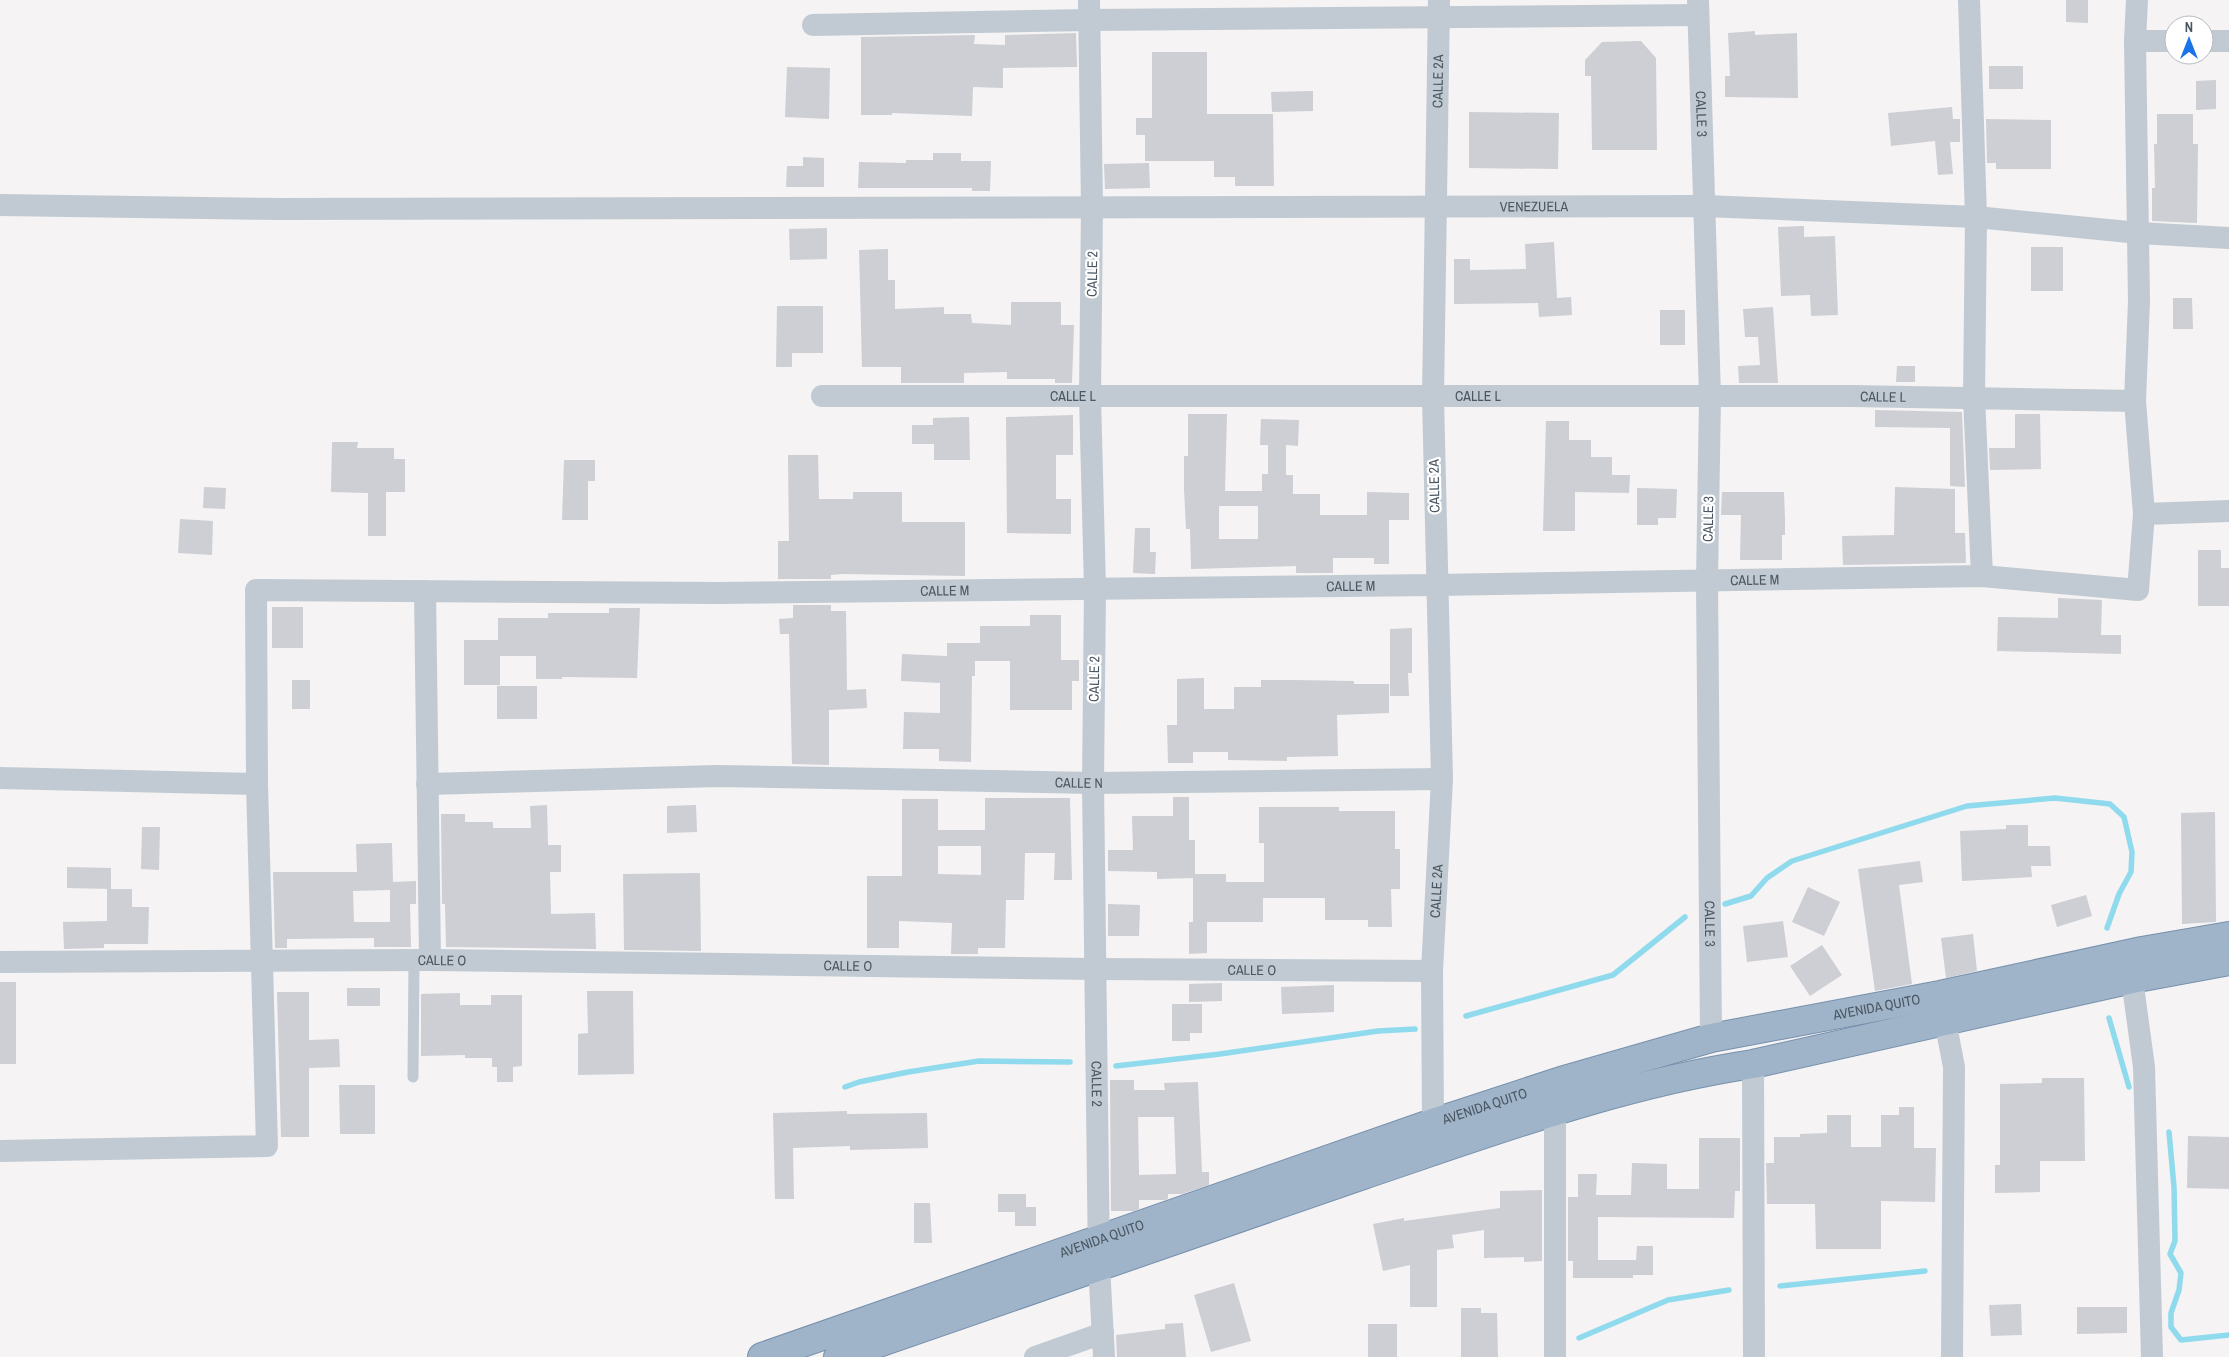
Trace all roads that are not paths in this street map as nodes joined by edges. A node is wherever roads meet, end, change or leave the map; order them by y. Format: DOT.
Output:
graph roads {
  1 [pos="1969,0"];
  2 [pos="2137,0"];
  3 [pos="1698,8"];
  4 [pos="1439,9"];
  5 [pos="1089,10"];
  6 [pos="813,25"];
  7 [pos="2164,41"];
  8 [pos="2214,41"];
  9 [pos="2229,41"];
  10 [pos="2135,42"];
  11 [pos="0,205"];
  12 [pos="1435,206"];
  13 [pos="1704,206"];
  14 [pos="1092,208"];
  15 [pos="1976,217"];
  16 [pos="2139,233"];
  17 [pos="2229,238"];
  18 [pos="822,396"];
  19 [pos="1710,396"];
  20 [pos="1090,397"];
  21 [pos="1433,397"];
  22 [pos="1974,398"];
  23 [pos="2135,400"];
  24 [pos="2229,511"];
  25 [pos="2144,514"];
  26 [pos="1982,576"];
  27 [pos="1707,582"];
  28 [pos="1436,586"];
  29 [pos="1094,588"];
  30 [pos="425,591"];
  31 [pos="0,778"];
  32 [pos="1442,779"];
  33 [pos="1093,783"];
  34 [pos="257,784"];
  35 [pos="427,784"];
  36 [pos="2229,936"];
  37 [pos="422,960"];
  38 [pos="2229,961"];
  39 [pos="0,962"];
  40 [pos="263,962"];
  41 [pos="1095,969"];
  42 [pos="1432,971"];
  43 [pos="2132,979"];
  44 [pos="1945,1020"];
  45 [pos="1711,1038"];
  46 [pos="1753,1064"];
  47 [pos="413,1077"];
  48 [pos="1555,1110"];
  49 [pos="1433,1123"];
  50 [pos="0,1151"];
  51 [pos="1100,1238"];
  52 [pos="1100,1265"];
  53 [pos="1103,1334"];
  54 [pos="762,1357"];
  55 [pos="838,1357"];
  56 [pos="1035,1357"];
  57 [pos="1104,1357"];
  58 [pos="1555,1357"];
  59 [pos="1754,1357"];
  60 [pos="1952,1357"];
  61 [pos="2152,1357"];
  1 -- 15 [label="street"];
  2 -- 10 [label="street"];
  3 -- 4 [label="street"];
  3 -- 13 [label="street, CALLE 3"];
  4 -- 5 [label="street"];
  4 -- 12 [label="street, CALLE 2A"];
  5 -- 6 [label="street"];
  5 -- 14 [label="street, CALLE 2"];
  7 -- 10 [label="street"];
  8 -- 9 [label="street"];
  10 -- 16 [label="street"];
  11 -- 14 [label="street, VENEZUELA"];
  12 -- 13 [label="street, VENEZUELA"];
  12 -- 14 [label="street, VENEZUELA"];
  12 -- 21 [label="street, CALLE 2A"];
  13 -- 15 [label="street, VENEZUELA"];
  13 -- 19 [label="street, CALLE 3"];
  14 -- 20 [label="street, CALLE 2"];
  15 -- 16 [label="street, VENEZUELA"];
  15 -- 22 [label="street"];
  16 -- 17 [label="street, VENEZUELA"];
  16 -- 23 [label="street"];
  18 -- 20 [label="street, CALLE L"];
  19 -- 21 [label="street, CALLE L"];
  19 -- 22 [label="street, CALLE L"];
  19 -- 27 [label="street, CALLE 3"];
  20 -- 21 [label="street, CALLE L"];
  20 -- 29 [label="street, CALLE 2"];
  21 -- 28 [label="street, CALLE 2A"];
  22 -- 23 [label="street, CALLE L"];
  22 -- 26 [label="street"];
  23 -- 25 [label="street"];
  24 -- 25 [label="street"];
  25 -- 26 [label="street, CALLE M"];
  26 -- 27 [label="street, CALLE M"];
  27 -- 28 [label="street, CALLE M"];
  27 -- 45 [label="street, CALLE 3"];
  28 -- 29 [label="street, CALLE M"];
  28 -- 32 [label="street, CALLE 2A"];
  29 -- 30 [label="street, CALLE M"];
  29 -- 33 [label="street, CALLE 2"];
  30 -- 34 [label="street, CALLE M"];
  30 -- 35 [label="street"];
  31 -- 34 [label="street"];
  32 -- 33 [label="street, CALLE N"];
  32 -- 42 [label="street, CALLE 2A"];
  33 -- 35 [label="street, CALLE N"];
  33 -- 41 [label="street, CALLE 2"];
  34 -- 40 [label="street"];
  35 -- 37 [label="street"];
  36 -- 45 [label="highway, AVENIDA QUITO"];
  37 -- 40 [label="street, CALLE O"];
  37 -- 41 [label="street, CALLE O"];
  37 -- 47 [label="lane"];
  38 -- 43 [label="highway, AVENIDA QUITO"];
  39 -- 40 [label="street, CALLE O"];
  40 -- 50 [label="street"];
  41 -- 42 [label="street, CALLE O"];
  41 -- 51 [label="street, CALLE 2"];
  42 -- 49 [label="street, CALLE 2A"];
  43 -- 44 [label="highway, AVENIDA QUITO"];
  43 -- 61 [label="street"];
  44 -- 46 [label="highway, AVENIDA QUITO"];
  44 -- 60 [label="street"];
  45 -- 49 [label="highway, AVENIDA QUITO"];
  46 -- 48 [label="highway, AVENIDA QUITO"];
  46 -- 59 [label="street"];
  48 -- 52 [label="highway, AVENIDA QUITO"];
  48 -- 58 [label="street"];
  49 -- 51 [label="highway, AVENIDA QUITO"];
  51 -- 52 [label="street, CALLE 2"];
  51 -- 54 [label="highway, AVENIDA QUITO"];
  52 -- 53 [label="street, CALLE 2"];
  52 -- 55 [label="highway, AVENIDA QUITO"];
  53 -- 56 [label="street"];
  53 -- 57 [label="street, CALLE 2"];
}
